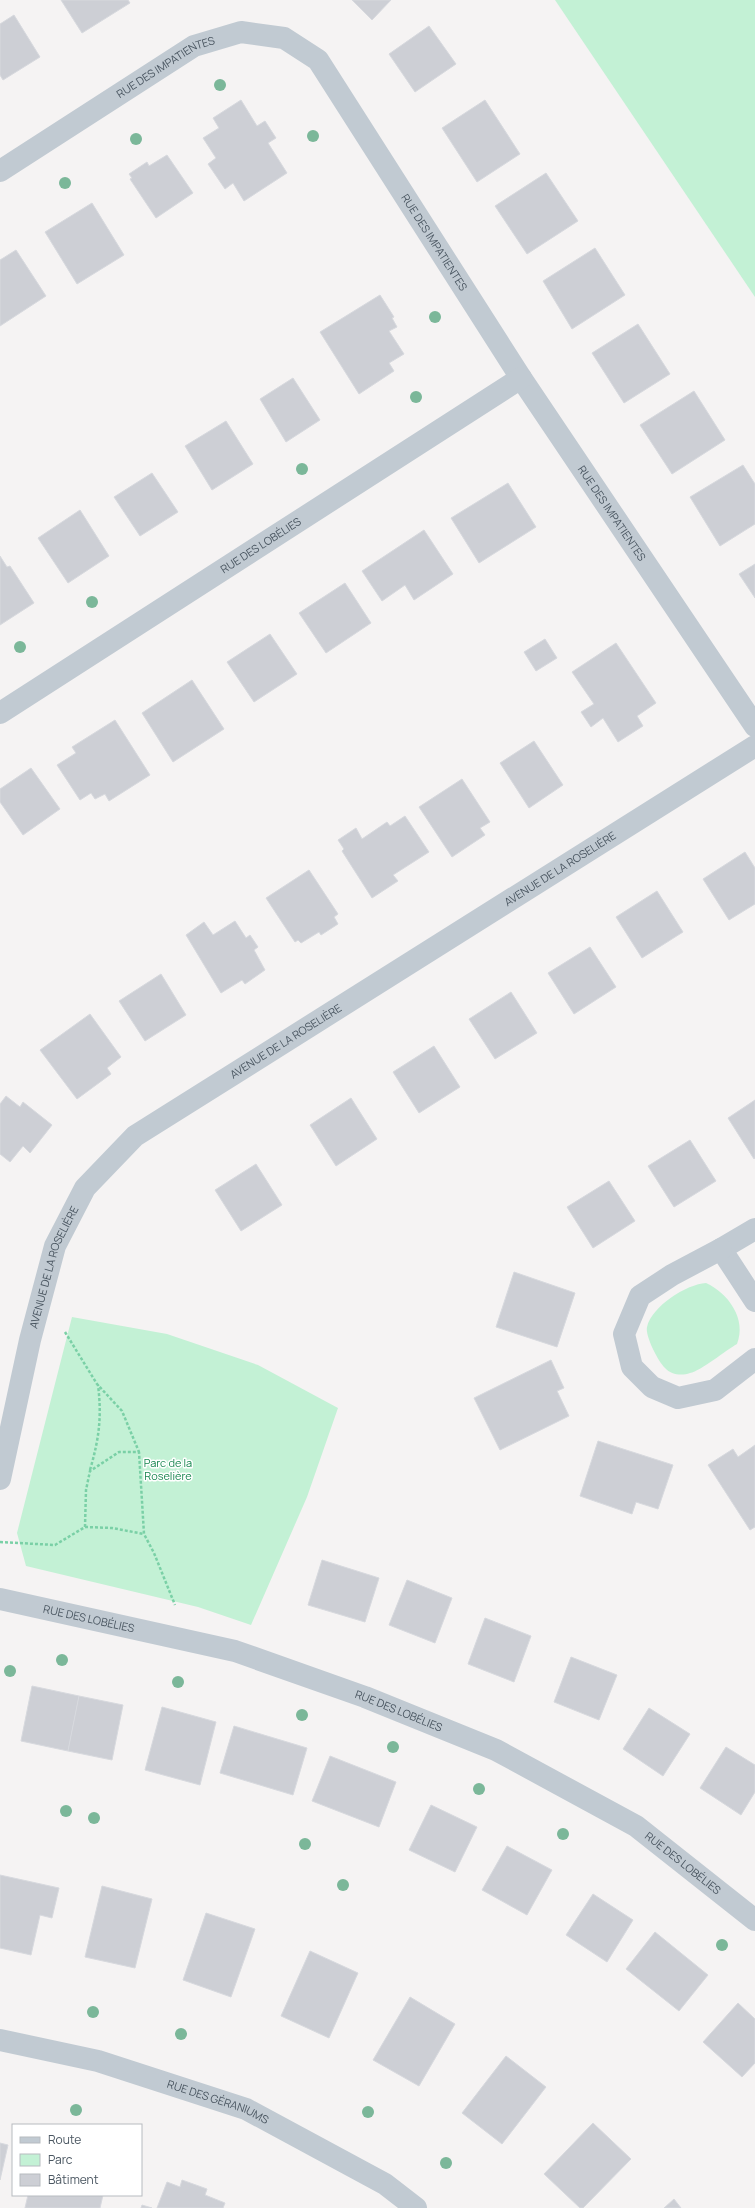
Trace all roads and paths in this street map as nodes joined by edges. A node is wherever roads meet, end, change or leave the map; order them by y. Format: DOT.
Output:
graph roads {
  1 [pos="0,171"];
  2 [pos="521,378"];
  3 [pos="0,713"];
  4 [pos="755,726"];
  5 [pos="755,746"];
  6 [pos="755,1229"];
  7 [pos="721,1249"];
  8 [pos="41,1293"];
  9 [pos="755,1302"];
  10 [pos="755,1359"];
  11 [pos="98,1384"];
  12 [pos="139,1452"];
  13 [pos="90,1471"];
  14 [pos="0,1478"];
  15 [pos="85,1527"];
  16 [pos="144,1534"];
  17 [pos="0,1542"];
  18 [pos="0,1599"];
  19 [pos="190,1640"];
  20 [pos="755,1920"];
  21 [pos="0,2040"];
  22 [pos="416,2208"];
  1 -- 2 [label="street, RUE DES IMPATIENTES"];
  2 -- 3 [label="street, RUE DES LOBÉLIES"];
  2 -- 4 [label="street, RUE DES IMPATIENTES"];
  5 -- 8 [label="street, AVENUE DE LA ROSELIÈRE"];
  6 -- 7 [label="street"];
  7 -- 9 [label="street"];
  7 -- 10 [label="street"];
  8 -- 11 [label="path"];
  8 -- 14 [label="street, AVENUE DE LA ROSELIÈRE"];
  11 -- 12 [label="path"];
  11 -- 13 [label="path"];
  12 -- 13 [label="path"];
  12 -- 16 [label="path"];
  13 -- 15 [label="path"];
  15 -- 16 [label="path"];
  15 -- 17 [label="path"];
  16 -- 19 [label="path"];
  18 -- 19 [label="street, RUE DES LOBÉLIES"];
  19 -- 20 [label="street, RUE DES LOBÉLIES"];
  21 -- 22 [label="street, RUE DES GÉRANIUMS"];
}
